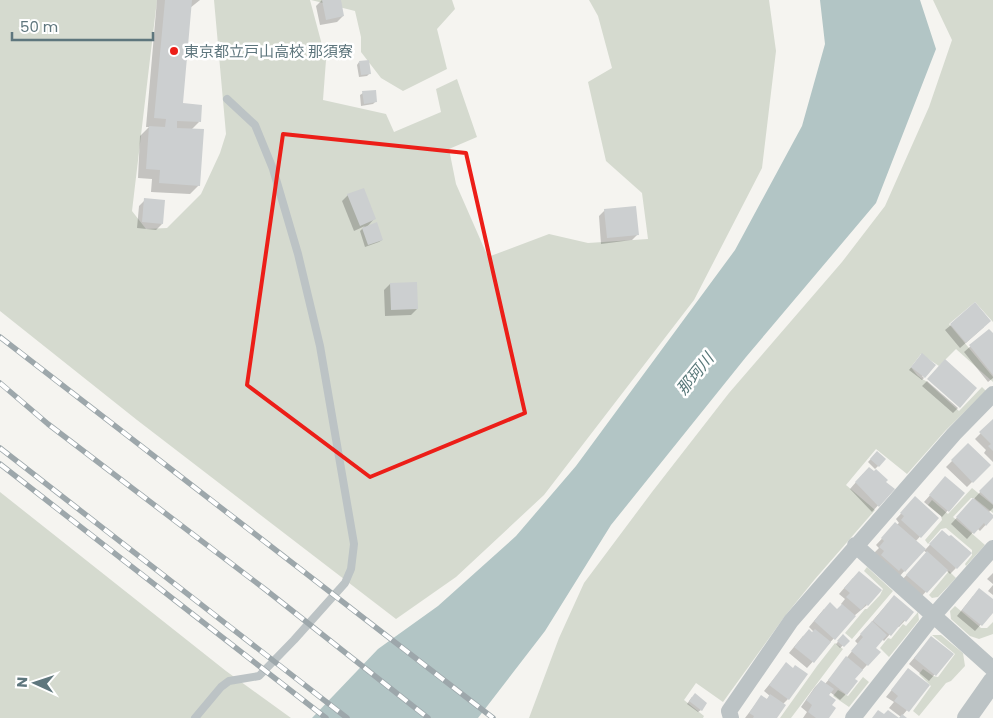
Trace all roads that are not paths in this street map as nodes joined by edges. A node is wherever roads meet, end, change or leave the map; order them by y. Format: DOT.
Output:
graph roads {
  1 [pos="227,99"];
  2 [pos="993,394"];
  3 [pos="856,545"];
  4 [pos="993,548"];
  5 [pos="934,615"];
  6 [pos="993,669"];
  7 [pos="993,680"];
  8 [pos="195,718"];
  9 [pos="732,718"];
  10 [pos="853,718"];
  11 [pos="967,718"];
  1 -- 8 [label="lane"];
  2 -- 3 [label="street"];
  3 -- 5 [label="street"];
  3 -- 9 [label="street"];
  4 -- 5 [label="street"];
  5 -- 6 [label="street"];
  5 -- 10 [label="street"];
  7 -- 11 [label="street"];
}
